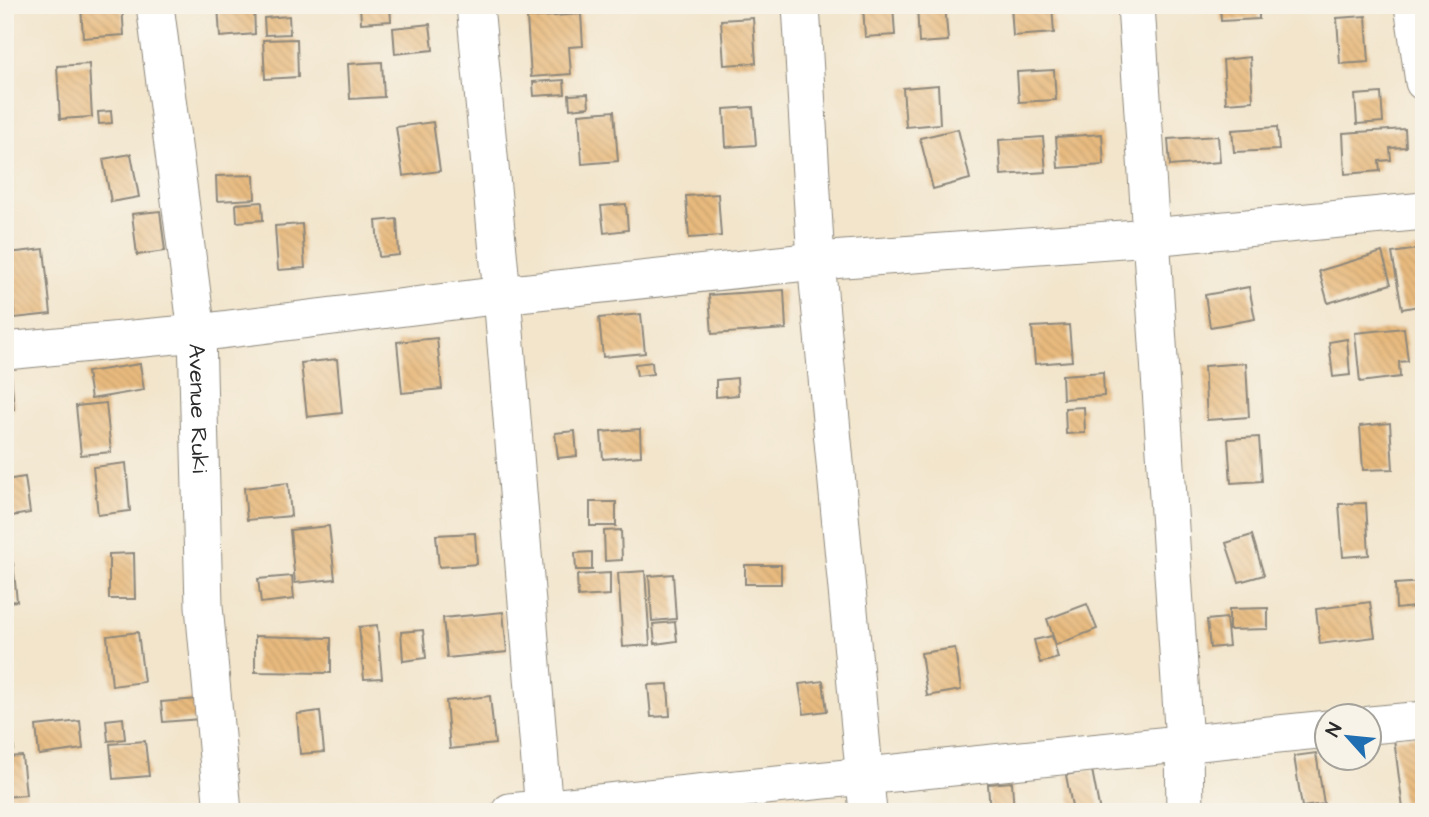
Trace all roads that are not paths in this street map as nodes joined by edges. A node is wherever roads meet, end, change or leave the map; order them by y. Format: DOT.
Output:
graph roads {
  1 [pos="155,5"];
  2 [pos="475,5"];
  3 [pos="801,5"];
  4 [pos="1136,5"];
  5 [pos="1413,5"];
  6 [pos="1424,82"];
  7 [pos="1424,211"];
  8 [pos="1151,237"];
  9 [pos="816,261"];
  10 [pos="502,295"];
  11 [pos="197,333"];
  12 [pos="5,351"];
  13 [pos="1424,720"];
  14 [pos="1384,724"];
  15 [pos="1314,730"];
  16 [pos="1184,743"];
  17 [pos="866,795"];
  18 [pos="532,810"];
  19 [pos="223,812"];
  20 [pos="1185,812"];
  1 -- 11 [label="street, Avenue Ruki"];
  2 -- 10 [label="street"];
  3 -- 9 [label="street"];
  4 -- 8 [label="street"];
  5 -- 6 [label="street"];
  7 -- 8 [label="street"];
  8 -- 9 [label="street"];
  8 -- 16 [label="street"];
  9 -- 10 [label="street"];
  9 -- 17 [label="street"];
  10 -- 11 [label="street"];
  10 -- 18 [label="street"];
  11 -- 12 [label="street"];
  11 -- 19 [label="street, Avenue Ruki"];
  13 -- 14 [label="street"];
  15 -- 16 [label="street"];
  16 -- 17 [label="street"];
  16 -- 20 [label="street"];
  17 -- 18 [label="street"];
}
